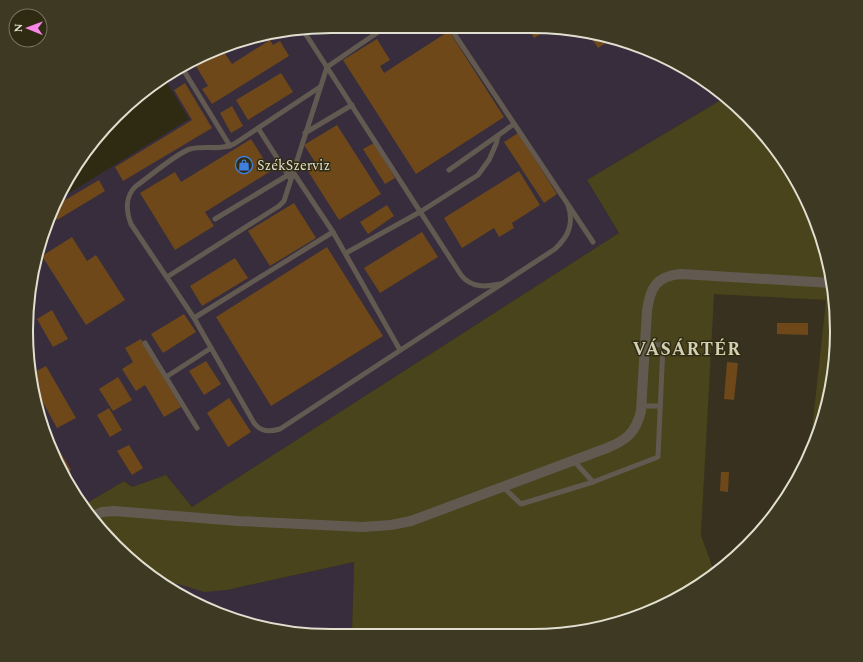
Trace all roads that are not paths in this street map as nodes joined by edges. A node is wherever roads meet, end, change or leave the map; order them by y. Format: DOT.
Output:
graph roads {
  1 [pos="377,33"];
  2 [pos="454,33"];
  3 [pos="306,35"];
  4 [pos="327,67"];
  5 [pos="184,72"];
  6 [pos="320,87"];
  7 [pos="352,105"];
  8 [pos="514,124"];
  9 [pos="258,128"];
  10 [pos="305,133"];
  11 [pos="498,136"];
  12 [pos="230,146"];
  13 [pos="449,170"];
  14 [pos="290,175"];
  15 [pos="568,205"];
  16 [pos="420,212"];
  17 [pos="215,219"];
  18 [pos="333,232"];
  19 [pos="593,242"];
  20 [pos="346,253"];
  21 [pos="167,277"];
  22 [pos="503,283"];
  23 [pos="826,283"];
  24 [pos="194,318"];
  25 [pos="145,344"];
  26 [pos="645,344"];
  27 [pos="211,348"];
  28 [pos="400,350"];
  29 [pos="166,377"];
  30 [pos="641,406"];
  31 [pos="660,406"];
  32 [pos="197,428"];
  33 [pos="574,461"];
  34 [pos="593,482"];
  35 [pos="503,487"];
  36 [pos="97,514"];
  1 -- 4 [label="lane"];
  2 -- 8 [label="lane"];
  3 -- 4 [label="lane"];
  4 -- 6 [label="lane"];
  4 -- 7 [label="lane"];
  5 -- 12 [label="lane"];
  6 -- 9 [label="lane"];
  6 -- 10 [label="lane"];
  7 -- 10 [label="lane"];
  7 -- 16 [label="lane"];
  8 -- 11 [label="lane"];
  8 -- 15 [label="lane"];
  9 -- 12 [label="lane"];
  9 -- 14 [label="lane"];
  10 -- 14 [label="lane"];
  11 -- 13 [label="lane"];
  11 -- 16 [label="lane"];
  12 -- 21 [label="lane"];
  14 -- 17 [label="lane"];
  14 -- 18 [label="lane"];
  14 -- 21 [label="lane"];
  15 -- 19 [label="lane"];
  15 -- 22 [label="lane"];
  16 -- 20 [label="lane"];
  16 -- 22 [label="lane"];
  18 -- 20 [label="lane"];
  18 -- 24 [label="lane"];
  20 -- 28 [label="lane"];
  21 -- 24 [label="lane"];
  22 -- 28 [label="lane"];
  23 -- 26 [label="street"];
  24 -- 27 [label="lane"];
  25 -- 29 [label="lane"];
  26 -- 30 [label="street"];
  26 -- 31 [label="lane"];
  27 -- 28 [label="lane"];
  27 -- 29 [label="lane"];
  29 -- 32 [label="lane"];
  30 -- 31 [label="lane"];
  30 -- 33 [label="street"];
  31 -- 34 [label="lane"];
  33 -- 34 [label="lane"];
  33 -- 35 [label="street"];
  34 -- 35 [label="lane"];
  35 -- 36 [label="street"];
}
